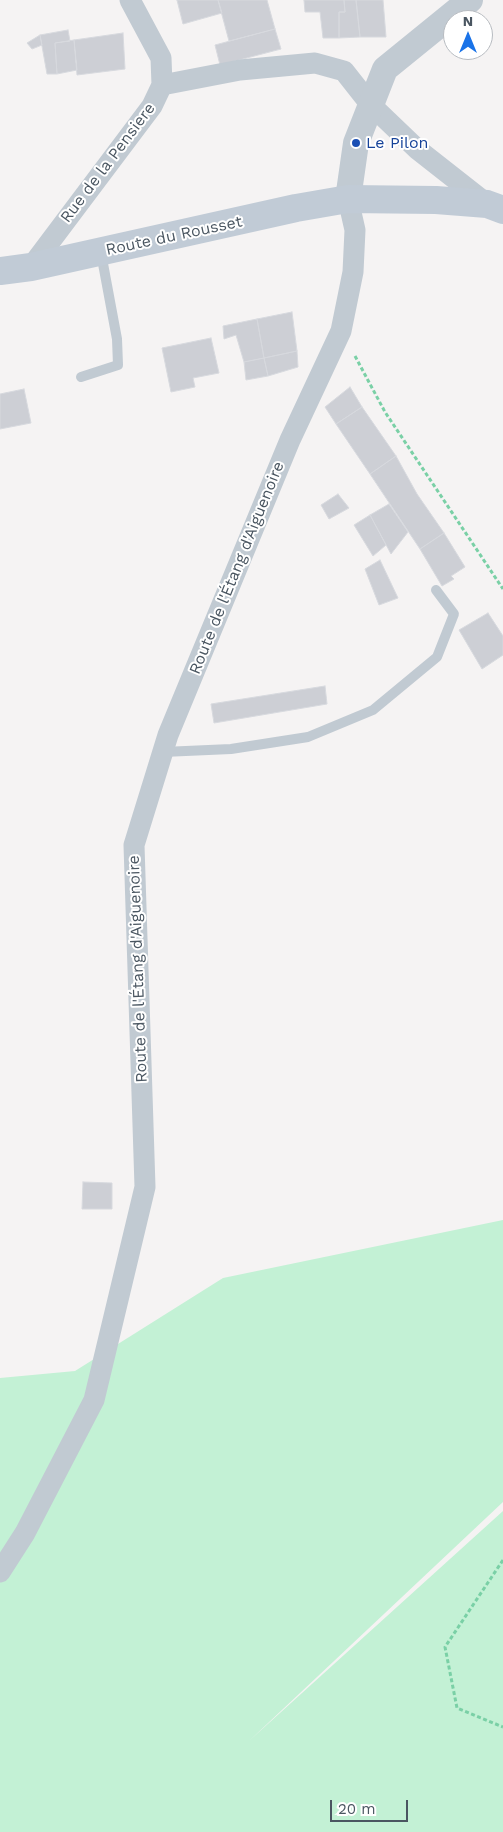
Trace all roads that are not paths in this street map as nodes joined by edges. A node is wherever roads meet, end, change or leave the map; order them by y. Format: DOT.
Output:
graph roads {
  1 [pos="130,0"];
  2 [pos="470,0"];
  3 [pos="162,85"];
  4 [pos="370,104"];
  5 [pos="348,199"];
  6 [pos="495,207"];
  7 [pos="101,252"];
  8 [pos="31,267"];
  9 [pos="0,271"];
  10 [pos="81,377"];
  11 [pos="436,590"];
  12 [pos="163,752"];
  13 [pos="0,1572"];
  1 -- 3 [label="street, Rue de la Pensiere"];
  2 -- 4 [label="street"];
  3 -- 4 [label="street"];
  3 -- 8 [label="street, Rue de la Pensiere"];
  4 -- 5 [label="street"];
  4 -- 6 [label="street"];
  5 -- 6 [label="main road, Route du Rousset"];
  5 -- 7 [label="main road, Route du Rousset"];
  5 -- 12 [label="street, Route de l'Étang d'Aiguenoire"];
  7 -- 8 [label="main road, Route du Rousset"];
  7 -- 10 [label="lane"];
  8 -- 9 [label="main road, Route du Rousset"];
  11 -- 12 [label="lane"];
  12 -- 13 [label="street, Route de l'Étang d'Aiguenoire"];
}
